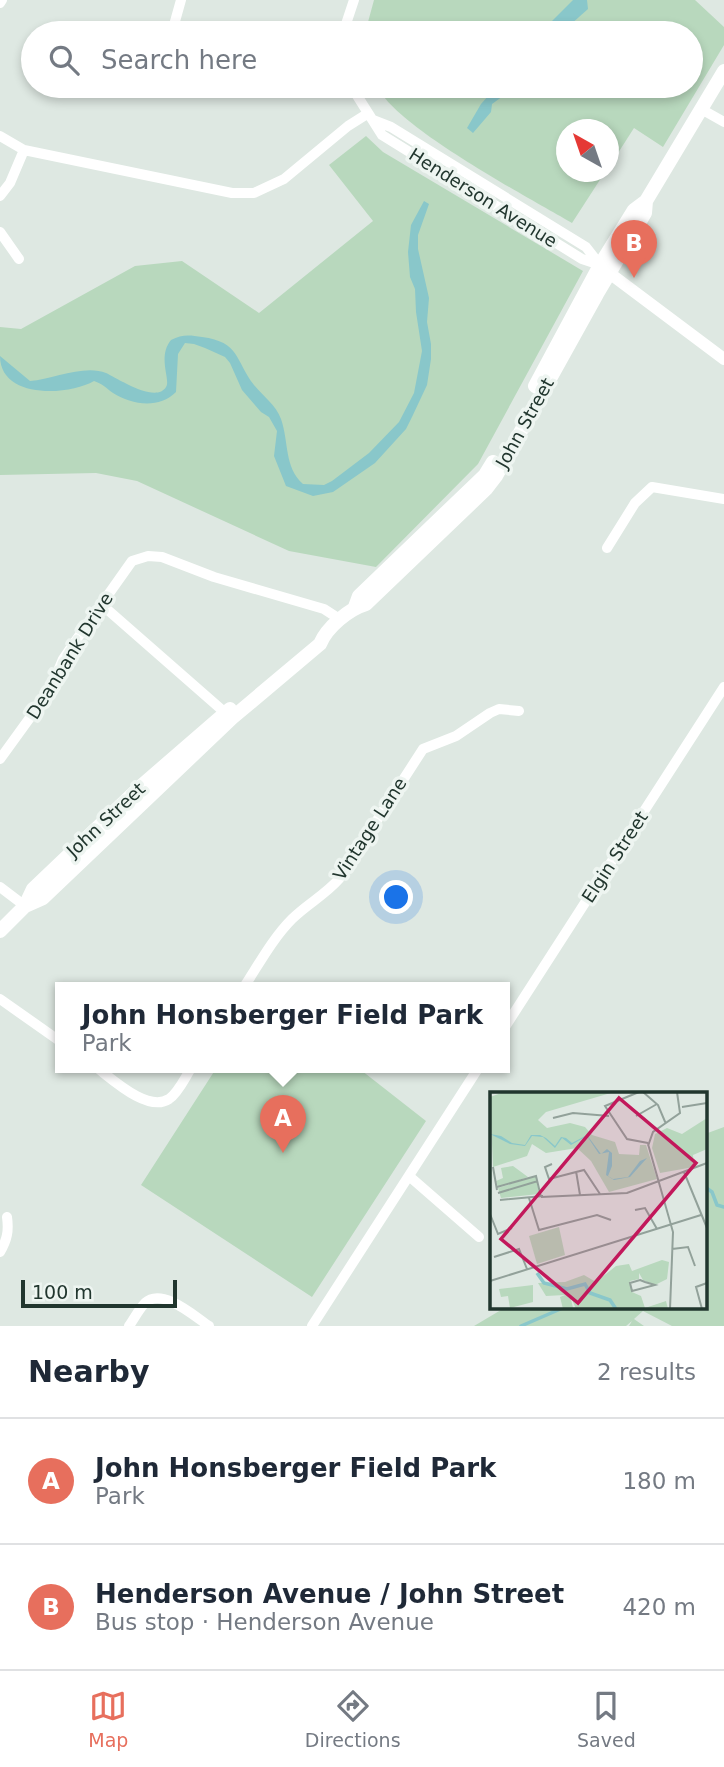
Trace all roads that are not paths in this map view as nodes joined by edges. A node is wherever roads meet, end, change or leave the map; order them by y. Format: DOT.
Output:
graph roads {
  1 [pos="181,0"];
  2 [pos="354,0"];
  3 [pos="175,21"];
  4 [pos="348,21"];
  5 [pos="724,71"];
  6 [pos="358,98"];
  7 [pos="701,109"];
  8 [pos="370,117"];
  9 [pos="724,122"];
  10 [pos="0,136"];
  11 [pos="24,150"];
  12 [pos="0,196"];
  13 [pos="0,232"];
  14 [pos="19,258"];
  15 [pos="604,269"];
  16 [pos="724,359"];
  17 [pos="724,499"];
  18 [pos="607,548"];
  19 [pos="101,604"];
  20 [pos="341,620"];
  21 [pos="724,687"];
  22 [pos="519,711"];
  23 [pos="228,715"];
  24 [pos="0,759"];
  25 [pos="0,887"];
  26 [pos="25,906"];
  27 [pos="0,931"];
  28 [pos="247,982"];
  29 [pos="0,999"];
  30 [pos="510,1019"];
  31 [pos="55,1038"];
  32 [pos="104,1073"];
  33 [pos="188,1073"];
  34 [pos="475,1073"];
  35 [pos="409,1176"];
  36 [pos="7,1217"];
  37 [pos="479,1237"];
  38 [pos="0,1252"];
  39 [pos="129,1326"];
  40 [pos="209,1326"];
  41 [pos="312,1326"];
  1 -- 3 [label="street"];
  2 -- 4 [label="street"];
  5 -- 7 [label="main road, John Street"];
  6 -- 8 [label="street, Henderson Avenue"];
  7 -- 9 [label="street"];
  7 -- 15 [label="main road, John Street"];
  8 -- 11 [label="street"];
  8 -- 15 [label="street, Henderson Avenue"];
  10 -- 11 [label="street"];
  11 -- 12 [label="street"];
  13 -- 14 [label="street"];
  15 -- 16 [label="street, Henderson Avenue"];
  15 -- 20 [label="main road, John Street"];
  17 -- 18 [label="street"];
  19 -- 20 [label="street, Deanbank Drive"];
  19 -- 23 [label="street"];
  19 -- 24 [label="street, Deanbank Drive"];
  20 -- 23 [label="main road, John Street"];
  21 -- 30 [label="street, Elgin Street"];
  22 -- 28 [label="street, Vintage Lane"];
  23 -- 26 [label="main road, John Street"];
  25 -- 26 [label="street"];
  26 -- 27 [label="main road, John Street"];
  29 -- 31 [label="street"];
  32 -- 33 [label="street"];
  34 -- 35 [label="street"];
  35 -- 37 [label="street"];
  35 -- 41 [label="street"];
  36 -- 38 [label="street"];
  39 -- 40 [label="street"];
}
